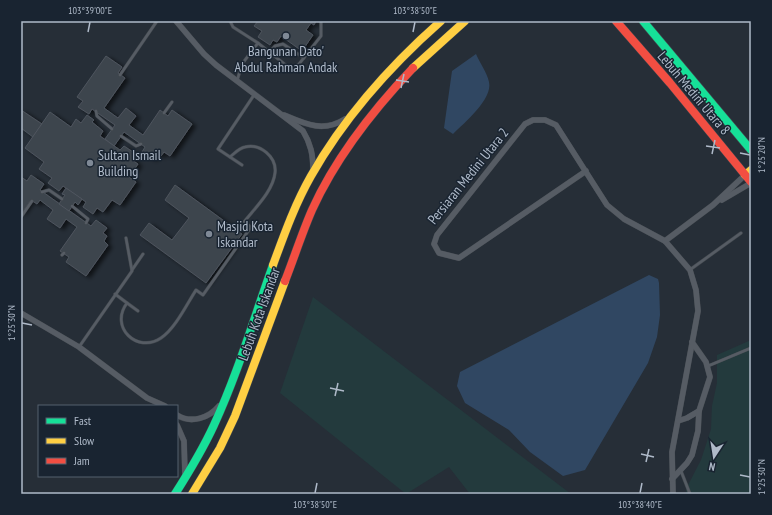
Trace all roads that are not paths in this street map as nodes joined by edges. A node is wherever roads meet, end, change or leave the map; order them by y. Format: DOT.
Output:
graph roads {
  1 [pos="157,21"];
  2 [pos="176,21"];
  3 [pos="230,21"];
  4 [pos="321,21"];
  5 [pos="441,21"];
  6 [pos="465,21"];
  7 [pos="616,21"];
  8 [pos="643,21"];
  9 [pos="258,44"];
  10 [pos="269,53"];
  11 [pos="304,58"];
  12 [pos="120,75"];
  13 [pos="237,82"];
  14 [pos="254,94"];
  15 [pos="172,102"];
  16 [pos="272,109"];
  17 [pos="96,112"];
  18 [pos="355,112"];
  19 [pos="164,113"];
  20 [pos="112,129"];
  21 [pos="121,136"];
  22 [pos="141,144"];
  23 [pos="751,150"];
  24 [pos="230,157"];
  25 [pos="242,165"];
  26 [pos="313,171"];
  27 [pos="586,171"];
  28 [pos="748,173"];
  29 [pos="751,183"];
  30 [pos="42,192"];
  31 [pos="62,200"];
  32 [pos="32,201"];
  33 [pos="713,205"];
  34 [pos="72,206"];
  35 [pos="21,217"];
  36 [pos="86,223"];
  37 [pos="741,234"];
  38 [pos="126,238"];
  39 [pos="665,241"];
  40 [pos="143,254"];
  41 [pos="690,270"];
  42 [pos="132,271"];
  43 [pos="115,294"];
  44 [pos="127,303"];
  45 [pos="138,311"];
  46 [pos="21,314"];
  47 [pos="692,342"];
  48 [pos="79,347"];
  49 [pos="751,348"];
  50 [pos="708,366"];
  51 [pos="147,398"];
  52 [pos="224,399"];
  53 [pos="152,405"];
  54 [pos="162,405"];
  55 [pos="699,411"];
  56 [pos="178,416"];
  57 [pos="678,421"];
  58 [pos="178,427"];
  59 [pos="681,470"];
  60 [pos="185,479"];
  61 [pos="672,479"];
  62 [pos="175,494"];
  63 [pos="192,494"];
  64 [pos="674,494"];
  65 [pos="690,494"];
  1 -- 12 [label="lane"];
  2 -- 13 [label="street"];
  3 -- 9 [label="lane"];
  4 -- 11 [label="lane"];
  5 -- 18 [label="main road, Lebuh Kota Iskandar"];
  6 -- 63 [label="main road, Lebuh Kota Iskandar"];
  7 -- 28 [label="main road, Lebuh Medini Utara 8"];
  8 -- 23 [label="main road, Lebuh Medini Utara 8"];
  9 -- 10 [label="lane"];
  9 -- 13 [label="lane"];
  10 -- 11 [label="lane"];
  10 -- 11 [label="lane"];
  13 -- 14 [label="street"];
  14 -- 16 [label="street"];
  14 -- 24 [label="lane"];
  15 -- 19 [label="lane"];
  16 -- 18 [label="street"];
  16 -- 26 [label="street"];
  17 -- 20 [label="lane"];
  18 -- 26 [label="main road, Lebuh Kota Iskandar"];
  21 -- 22 [label="lane"];
  24 -- 25 [label="lane"];
  24 -- 44 [label="lane"];
  26 -- 52 [label="main road, Lebuh Kota Iskandar"];
  27 -- 27 [label="street, Persiaran Medini Utara 2"];
  27 -- 39 [label="street, Persiaran Medini Utara 2"];
  28 -- 29 [label="main road, Lebuh Medini Utara 8"];
  28 -- 33 [label="street"];
  29 -- 33 [label="street"];
  30 -- 31 [label="lane"];
  32 -- 35 [label="lane"];
  33 -- 39 [label="street"];
  34 -- 36 [label="lane"];
  37 -- 41 [label="lane"];
  38 -- 42 [label="lane"];
  39 -- 41 [label="street, Persiaran Medini Utara 2"];
  40 -- 42 [label="lane"];
  41 -- 47 [label="street, Persiaran Medini Utara 2"];
  42 -- 43 [label="lane"];
  43 -- 44 [label="lane"];
  43 -- 48 [label="lane"];
  44 -- 45 [label="lane"];
  46 -- 48 [label="street"];
  47 -- 50 [label="street"];
  47 -- 57 [label="street, Persiaran Medini Utara 2"];
  48 -- 51 [label="street"];
  49 -- 50 [label="lane"];
  50 -- 55 [label="street"];
  51 -- 53 [label="street"];
  51 -- 54 [label="street"];
  52 -- 56 [label="street"];
  52 -- 60 [label="main road, Lebuh Kota Iskandar"];
  55 -- 57 [label="street"];
  55 -- 59 [label="street"];
  57 -- 61 [label="street, Persiaran Medini Utara 2"];
  58 -- 60 [label="street"];
  59 -- 61 [label="street"];
  59 -- 65 [label="lane"];
  60 -- 62 [label="main road, Lebuh Kota Iskandar"];
  61 -- 64 [label="street, Persiaran Medini Utara 2"];
}
